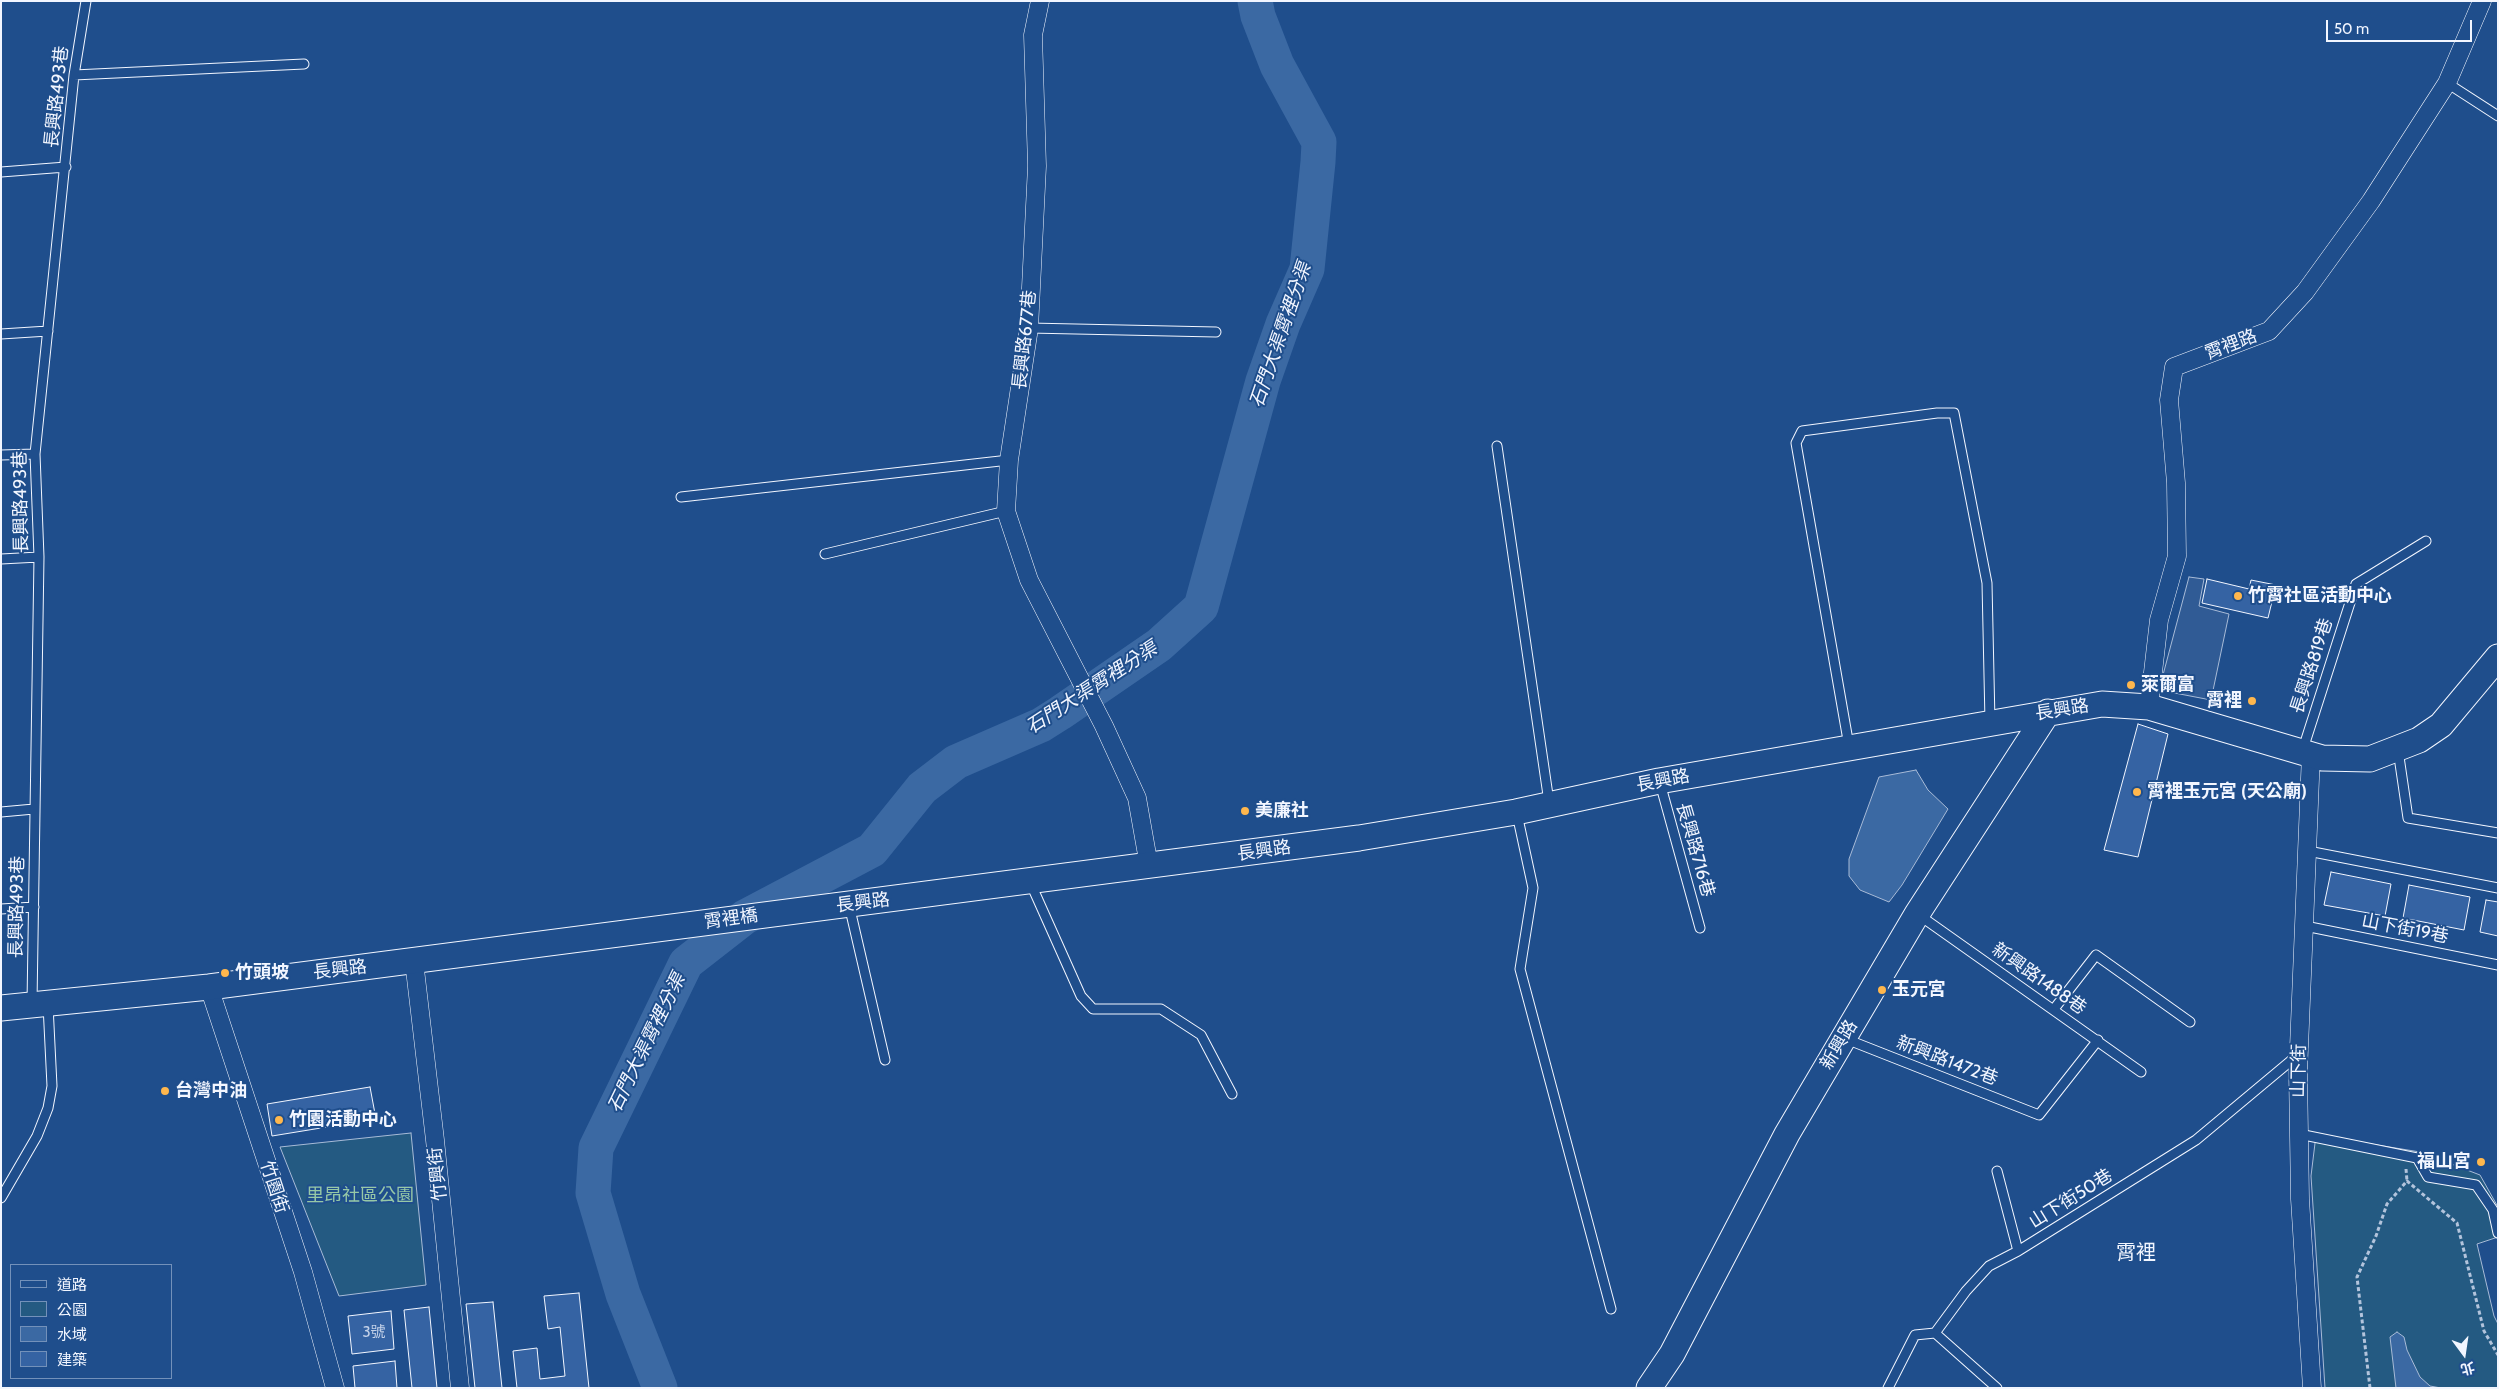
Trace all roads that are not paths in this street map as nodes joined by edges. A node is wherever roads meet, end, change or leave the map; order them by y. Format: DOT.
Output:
graph roads {
  1 [pos="86,1"];
  2 [pos="1040,1"];
  3 [pos="2482,1"];
  4 [pos="304,64"];
  5 [pos="74,75"];
  6 [pos="2447,83"];
  7 [pos="2498,116"];
  8 [pos="66,167"];
  9 [pos="1,172"];
  10 [pos="1029,328"];
  11 [pos="48,332"];
  12 [pos="1216,332"];
  13 [pos="1,334"];
  14 [pos="1498,446"];
  15 [pos="35,454"];
  16 [pos="1,455"];
  17 [pos="1009,460"];
  18 [pos="681,496"];
  19 [pos="1006,511"];
  20 [pos="2426,541"];
  21 [pos="825,554"];
  22 [pos="39,557"];
  23 [pos="1,559"];
  24 [pos="2498,657"];
  25 [pos="2149,707"];
  26 [pos="2048,712"];
  27 [pos="1990,722"];
  28 [pos="1849,748"];
  29 [pos="2398,750"];
  30 [pos="2306,753"];
  31 [pos="1659,781"];
  32 [pos="1550,805"];
  33 [pos="34,809"];
  34 [pos="1,812"];
  35 [pos="1516,812"];
  36 [pos="2498,833"];
  37 [pos="2308,851"];
  38 [pos="1149,866"];
  39 [pos="1030,882"];
  40 [pos="2498,888"];
  41 [pos="849,905"];
  42 [pos="34,907"];
  43 [pos="1,909"];
  44 [pos="784,912"];
  45 [pos="1917,914"];
  46 [pos="2305,926"];
  47 [pos="677,927"];
  48 [pos="1700,928"];
  49 [pos="414,961"];
  50 [pos="2498,965"];
  51 [pos="209,987"];
  52 [pos="40,1005"];
  53 [pos="1,1008"];
  54 [pos="2054,1009"];
  55 [pos="2190,1022"];
  56 [pos="1843,1038"];
  57 [pos="2098,1040"];
  58 [pos="2299,1054"];
  59 [pos="885,1060"];
  60 [pos="2141,1072"];
  61 [pos="1232,1094"];
  62 [pos="2299,1134"];
  63 [pos="1997,1171"];
  64 [pos="1,1198"];
  65 [pos="2498,1233"];
  66 [pos="2018,1251"];
  67 [pos="1611,1310"];
  68 [pos="1935,1333"];
  69 [pos="335,1388"];
  70 [pos="460,1388"];
  71 [pos="1649,1388"];
  72 [pos="1888,1388"];
  73 [pos="1997,1388"];
  74 [pos="2312,1388"];
  1 -- 5 [label="lane, 長興路493巷"];
  2 -- 10 [label="street, 長興路677巷"];
  3 -- 6 [label="street, 霄裡路"];
  4 -- 5 [label="lane"];
  5 -- 8 [label="lane, 長興路493巷"];
  6 -- 7 [label="lane"];
  6 -- 25 [label="street, 霄裡路"];
  8 -- 9 [label="lane"];
  8 -- 11 [label="lane, 長興路493巷"];
  10 -- 12 [label="lane"];
  10 -- 17 [label="street, 長興路677巷"];
  11 -- 13 [label="lane"];
  11 -- 15 [label="lane, 長興路493巷"];
  14 -- 32 [label="lane"];
  15 -- 16 [label="lane"];
  15 -- 22 [label="lane, 長興路493巷"];
  17 -- 18 [label="lane"];
  17 -- 19 [label="street, 長興路677巷"];
  19 -- 21 [label="lane"];
  19 -- 38 [label="street, 長興路677巷"];
  20 -- 30 [label="lane, 長興路819巷"];
  22 -- 23 [label="lane"];
  22 -- 33 [label="lane, 長興路493巷"];
  24 -- 29 [label="main road, 長興路"];
  25 -- 26 [label="main road, 長興路"];
  25 -- 30 [label="main road, 長興路"];
  26 -- 27 [label="main road, 長興路"];
  26 -- 45 [label="main road, 新興路"];
  27 -- 28 [label="main road, 長興路"];
  27 -- 28 [label="lane"];
  28 -- 31 [label="main road, 長興路"];
  29 -- 30 [label="main road, 長興路"];
  29 -- 36 [label="lane"];
  30 -- 37 [label="street, 山下街"];
  31 -- 32 [label="main road, 長興路"];
  31 -- 48 [label="lane, 長興路716巷"];
  32 -- 35 [label="main road, 長興路"];
  33 -- 34 [label="lane"];
  33 -- 42 [label="lane, 長興路493巷"];
  35 -- 38 [label="main road, 長興路"];
  35 -- 67 [label="lane"];
  37 -- 40 [label="lane"];
  37 -- 46 [label="street, 山下街"];
  38 -- 39 [label="main road, 長興路"];
  39 -- 41 [label="main road, 長興路"];
  39 -- 61 [label="lane"];
  41 -- 44 [label="main road, 長興路"];
  41 -- 59 [label="lane"];
  42 -- 43 [label="lane"];
  42 -- 52 [label="lane, 長興路493巷"];
  44 -- 47 [label="main road, 霄裡橋"];
  45 -- 54 [label="lane, 新興路1488巷"];
  45 -- 56 [label="main road, 新興路"];
  46 -- 50 [label="lane, 山下街19巷"];
  46 -- 58 [label="street, 山下街"];
  47 -- 49 [label="main road, 長興路"];
  49 -- 51 [label="main road, 長興路"];
  49 -- 70 [label="street, 竹興街"];
  51 -- 52 [label="main road, 長興路"];
  51 -- 69 [label="street, 竹園街"];
  52 -- 53 [label="main road, 長興路"];
  52 -- 64 [label="lane, 長興路493巷"];
  54 -- 55 [label="lane"];
  54 -- 57 [label="lane, 新興路1488巷"];
  56 -- 57 [label="lane, 新興路1472巷"];
  56 -- 71 [label="main road, 新興路"];
  57 -- 60 [label="lane, 新興路1488巷"];
  58 -- 62 [label="street, 山下街"];
  58 -- 66 [label="lane, 山下街50巷"];
  62 -- 65 [label="lane"];
  62 -- 74 [label="street, 山下街"];
  63 -- 66 [label="lane"];
  66 -- 68 [label="lane, 山下街50巷"];
  68 -- 72 [label="lane"];
  68 -- 73 [label="lane"];
}
